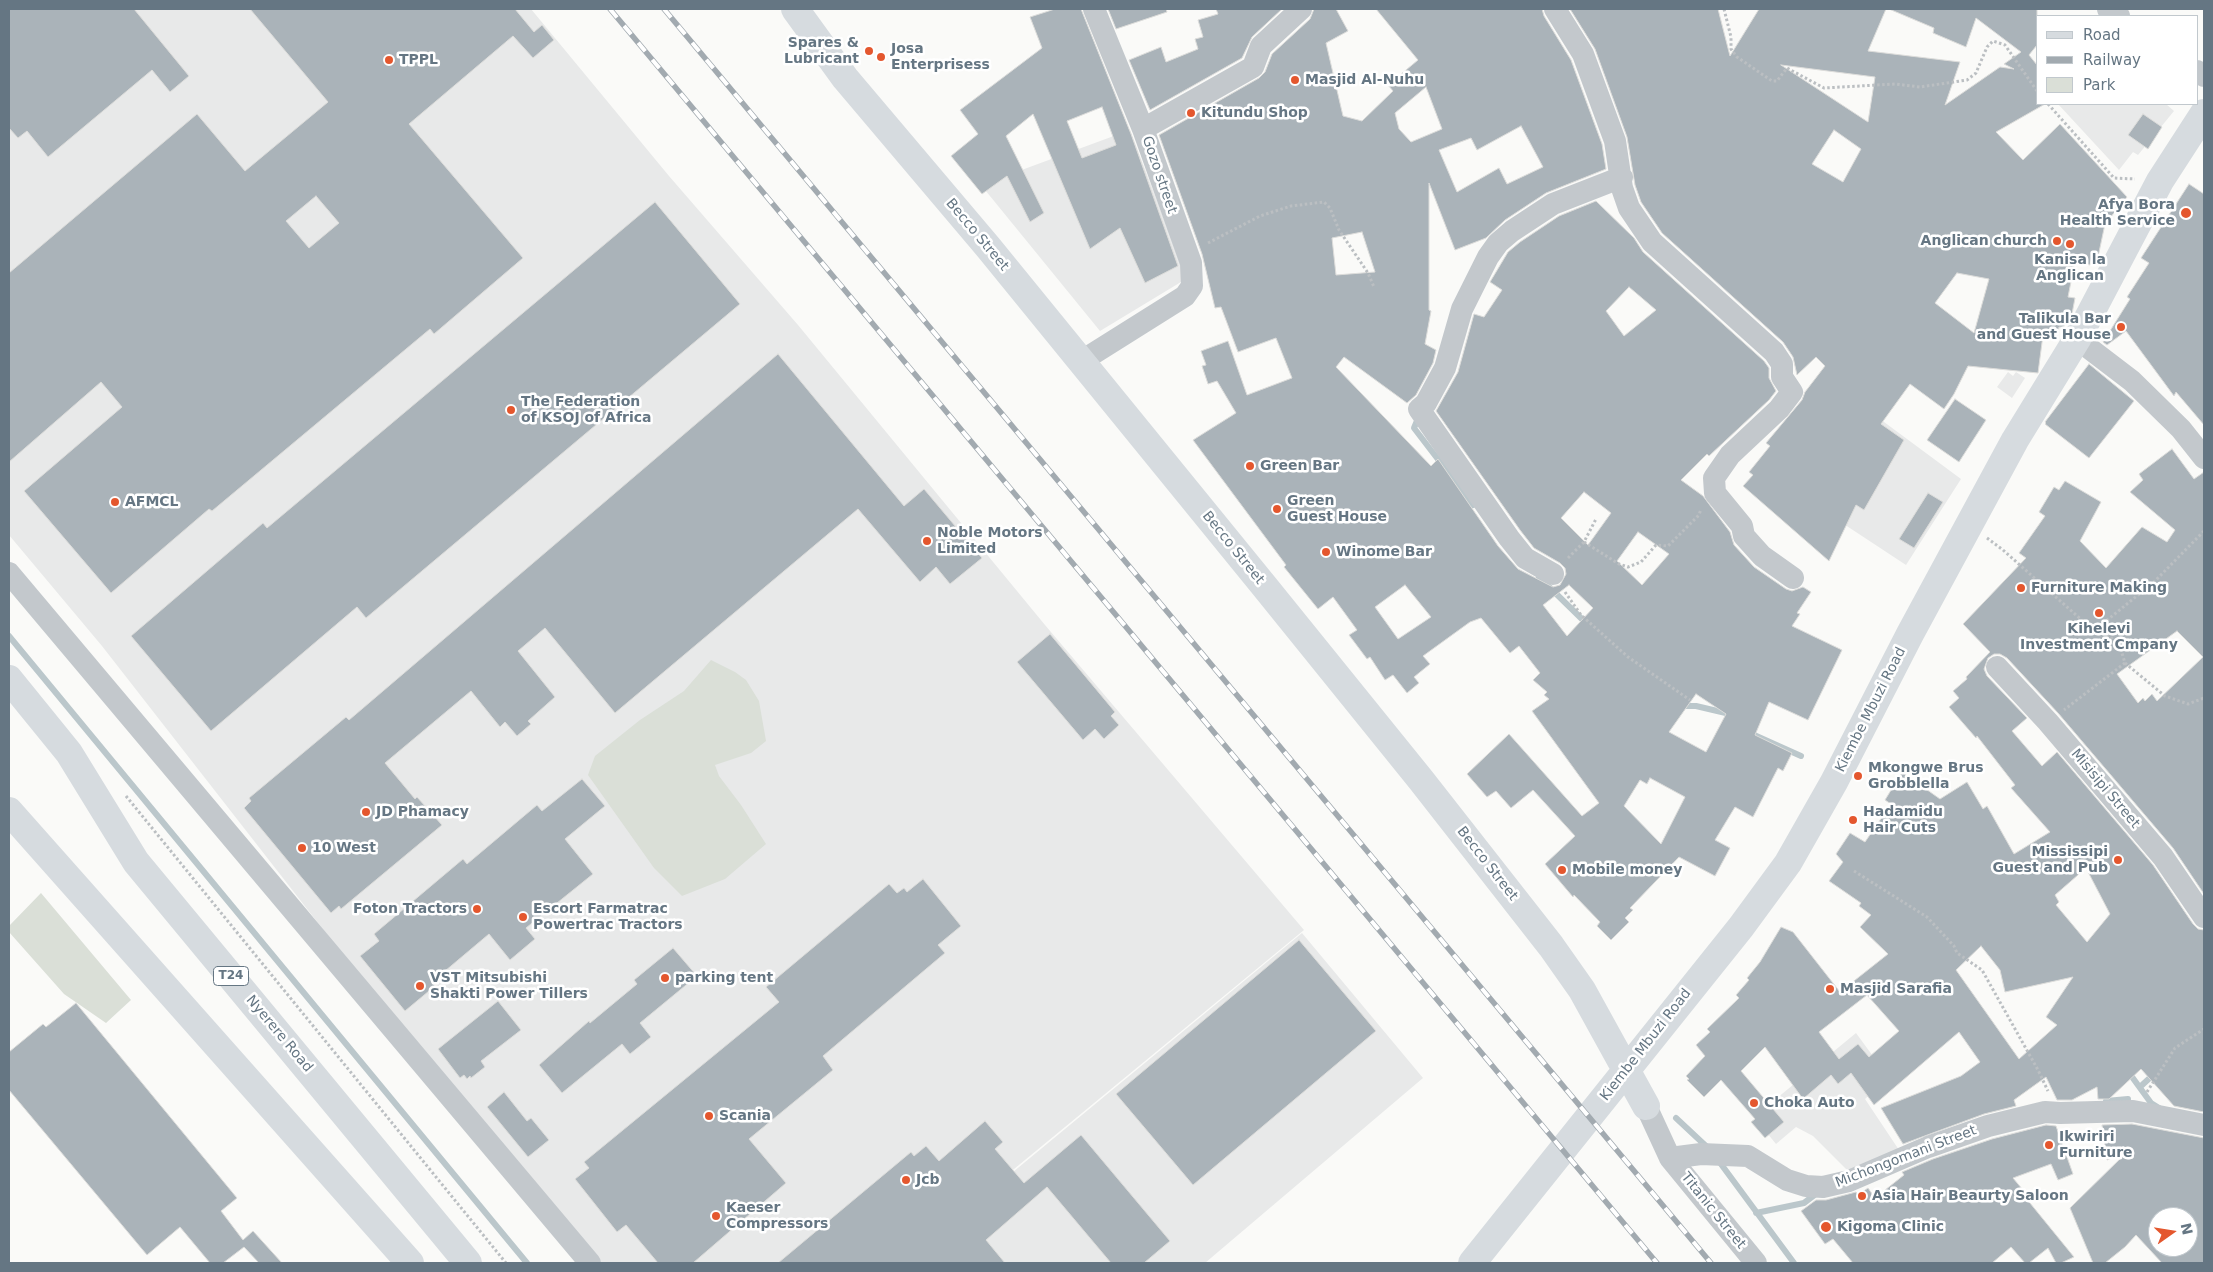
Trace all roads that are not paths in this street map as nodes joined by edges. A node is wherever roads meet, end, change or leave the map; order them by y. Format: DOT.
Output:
graph roads {
  1 [pos="795,9"];
  2 [pos="1094,9"];
  3 [pos="1301,9"];
  4 [pos="1555,9"];
  5 [pos="2204,114"];
  6 [pos="1143,129"];
  7 [pos="1622,177"];
  8 [pos="2077,339"];
  9 [pos="1080,362"];
  10 [pos="2204,458"];
  11 [pos="9,573"];
  12 [pos="1552,574"];
  13 [pos="1793,578"];
  14 [pos="1997,667"];
  15 [pos="9,679"];
  16 [pos="9,810"];
  17 [pos="2204,917"];
  18 [pos="1646,1106"];
  19 [pos="2204,1125"];
  20 [pos="1670,1158"];
  21 [pos="410,1263"];
  22 [pos="468,1263"];
  23 [pos="590,1263"];
  24 [pos="1472,1263"];
  25 [pos="1756,1263"];
  1 -- 9 [label="main road, Becco Street"];
  2 -- 6 [label="street"];
  3 -- 6 [label="street, Gozo street"];
  4 -- 7 [label="street"];
  5 -- 8 [label="main road, Kiembe Mbuzi Road"];
  6 -- 9 [label="street, Gozo street"];
  7 -- 12 [label="street"];
  7 -- 13 [label="street"];
  8 -- 10 [label="street"];
  8 -- 24 [label="main road, Kiembe Mbuzi Road"];
  9 -- 18 [label="main road, Becco Street"];
  11 -- 23 [label="street"];
  14 -- 17 [label="street, Misisipi Street"];
  15 -- 22 [label="main road, Nyerere Road / T24"];
  16 -- 21 [label="main road"];
  18 -- 20 [label="street"];
  19 -- 20 [label="street, Michongomani Street"];
  20 -- 25 [label="street, Titanic Street"];
}
